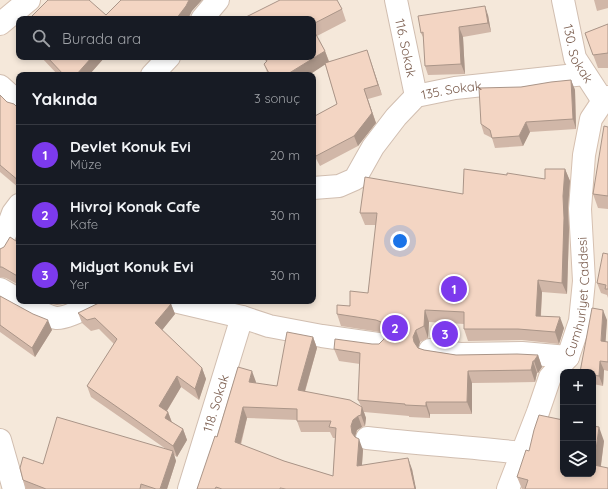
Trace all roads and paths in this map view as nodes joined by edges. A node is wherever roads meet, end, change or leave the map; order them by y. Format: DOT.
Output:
graph roads {
  1 [pos="29,0"];
  2 [pos="218,0"];
  3 [pos="396,0"];
  4 [pos="563,0"];
  5 [pos="205,16"];
  6 [pos="0,24"];
  7 [pos="166,60"];
  8 [pos="155,72"];
  9 [pos="585,74"];
  10 [pos="0,86"];
  11 [pos="416,96"];
  12 [pos="16,99"];
  13 [pos="606,99"];
  14 [pos="316,188"];
  15 [pos="16,209"];
  16 [pos="0,248"];
  17 [pos="0,289"];
  18 [pos="16,298"];
  19 [pos="27,304"];
  20 [pos="94,304"];
  21 [pos="187,304"];
  22 [pos="242,317"];
  23 [pos="378,344"];
  24 [pos="430,350"];
  25 [pos="568,357"];
  26 [pos="368,438"];
  27 [pos="0,440"];
  28 [pos="522,453"];
  29 [pos="14,489"];
  30 [pos="189,489"];
  31 [pos="508,489"];
  1 -- 6 [label="street"];
  2 -- 5 [label="street"];
  3 -- 11 [label="street, 116. Sokak"];
  4 -- 9 [label="street, 130. Sokak"];
  7 -- 8 [label="street"];
  9 -- 11 [label="street, 135. Sokak"];
  9 -- 13 [label="street, 130. Sokak"];
  10 -- 12 [label="street"];
  11 -- 14 [label="street, 135. Sokak"];
  13 -- 25 [label="street, Cumhuriyet Caddesi"];
  15 -- 16 [label="street"];
  17 -- 18 [label="street"];
  19 -- 20 [label="street"];
  21 -- 22 [label="street"];
  22 -- 23 [label="street"];
  22 -- 30 [label="street, 118. Sokak"];
  24 -- 25 [label="street"];
  25 -- 28 [label="street, Cumhuriyet Caddesi"];
  26 -- 28 [label="street"];
  27 -- 29 [label="street"];
  28 -- 31 [label="street, Cumhuriyet Caddesi"];
}
